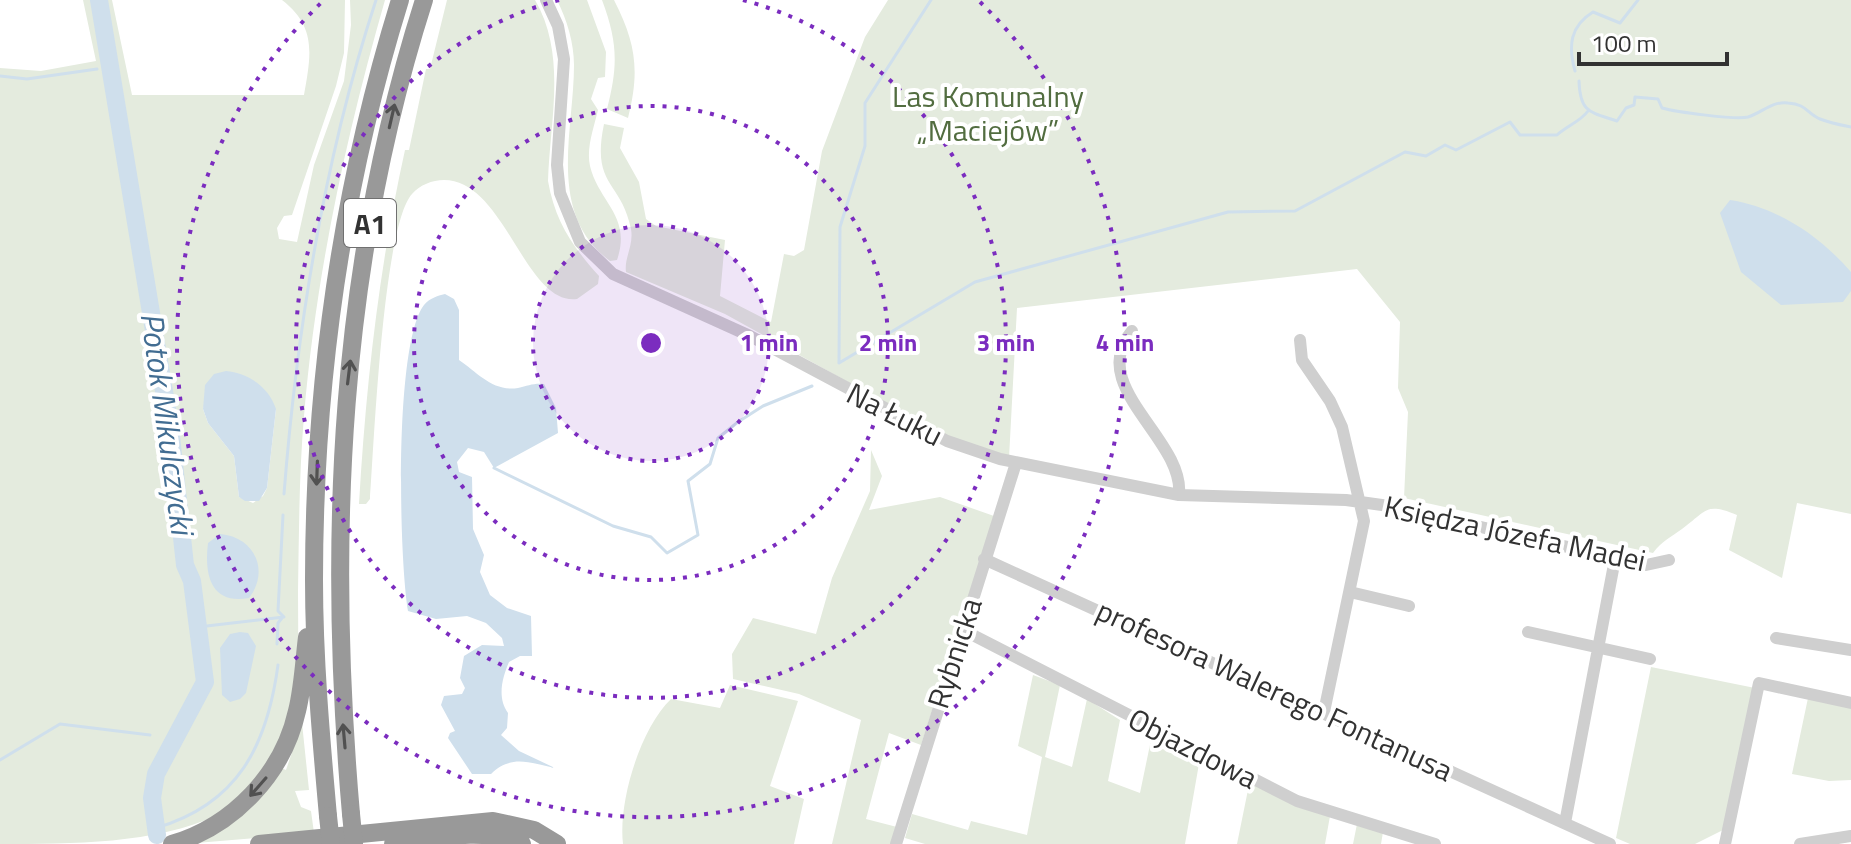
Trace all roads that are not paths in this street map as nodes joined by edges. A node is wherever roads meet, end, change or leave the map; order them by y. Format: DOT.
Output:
graph roads {
  1 [pos="400,0"];
  2 [pos="424,0"];
  3 [pos="546,0"];
  4 [pos="1132,331"];
  5 [pos="1300,340"];
  6 [pos="1016,463"];
  7 [pos="1179,495"];
  8 [pos="1360,501"];
  9 [pos="984,559"];
  10 [pos="1615,559"];
  11 [pos="1669,560"];
  12 [pos="314,583"];
  13 [pos="1350,592"];
  14 [pos="1409,606"];
  15 [pos="961,629"];
  16 [pos="1528,632"];
  17 [pos="1776,638"];
  18 [pos="1598,649"];
  19 [pos="1851,650"];
  20 [pos="1650,659"];
  21 [pos="1851,703"];
  22 [pos="1324,712"];
  23 [pos="1565,823"];
  24 [pos="1851,836"];
  25 [pos="172,844"];
  26 [pos="259,844"];
  27 [pos="331,844"];
  28 [pos="354,844"];
  29 [pos="393,844"];
  30 [pos="522,844"];
  31 [pos="557,844"];
  32 [pos="896,844"];
  33 [pos="1435,844"];
  34 [pos="1610,844"];
  35 [pos="1725,844"];
  36 [pos="1800,844"];
  1 -- 12 [label="highway, A1, one-way"];
  28 -- 2 [label="highway, A1, one-way, bridge"];
  3 -- 6 [label="street, Na Łuku"];
  4 -- 7 [label="street"];
  5 -- 8 [label="street, Księdza Józefa Madei"];
  6 -- 7 [label="street, Księdza Józefa Madei"];
  6 -- 9 [label="street, Rybnicka"];
  7 -- 8 [label="street, Księdza Józefa Madei"];
  8 -- 10 [label="street, Księdza Józefa Madei"];
  8 -- 13 [label="street, Księdza Józefa Madei"];
  9 -- 15 [label="street, Rybnicka"];
  9 -- 22 [label="street, profesora Walerego Fontanusa"];
  10 -- 11 [label="street, Księdza Józefa Madei"];
  10 -- 18 [label="street"];
  12 -- 25 [label="highway, one-way"];
  12 -- 27 [label="highway, A1, bridge"];
  13 -- 14 [label="street"];
  13 -- 22 [label="street, Księdza Józefa Madei"];
  15 -- 32 [label="street, Rybnicka"];
  15 -- 33 [label="street, Objazdowa"];
  16 -- 18 [label="street"];
  17 -- 19 [label="street"];
  18 -- 20 [label="street"];
  18 -- 23 [label="street"];
  21 -- 35 [label="street"];
  22 -- 23 [label="street, profesora Walerego Fontanusa"];
  23 -- 34 [label="street, profesora Walerego Fontanusa"];
  24 -- 36 [label="street"];
  26 -- 31 [label="highway"];
  29 -- 30 [label="highway"];
}
